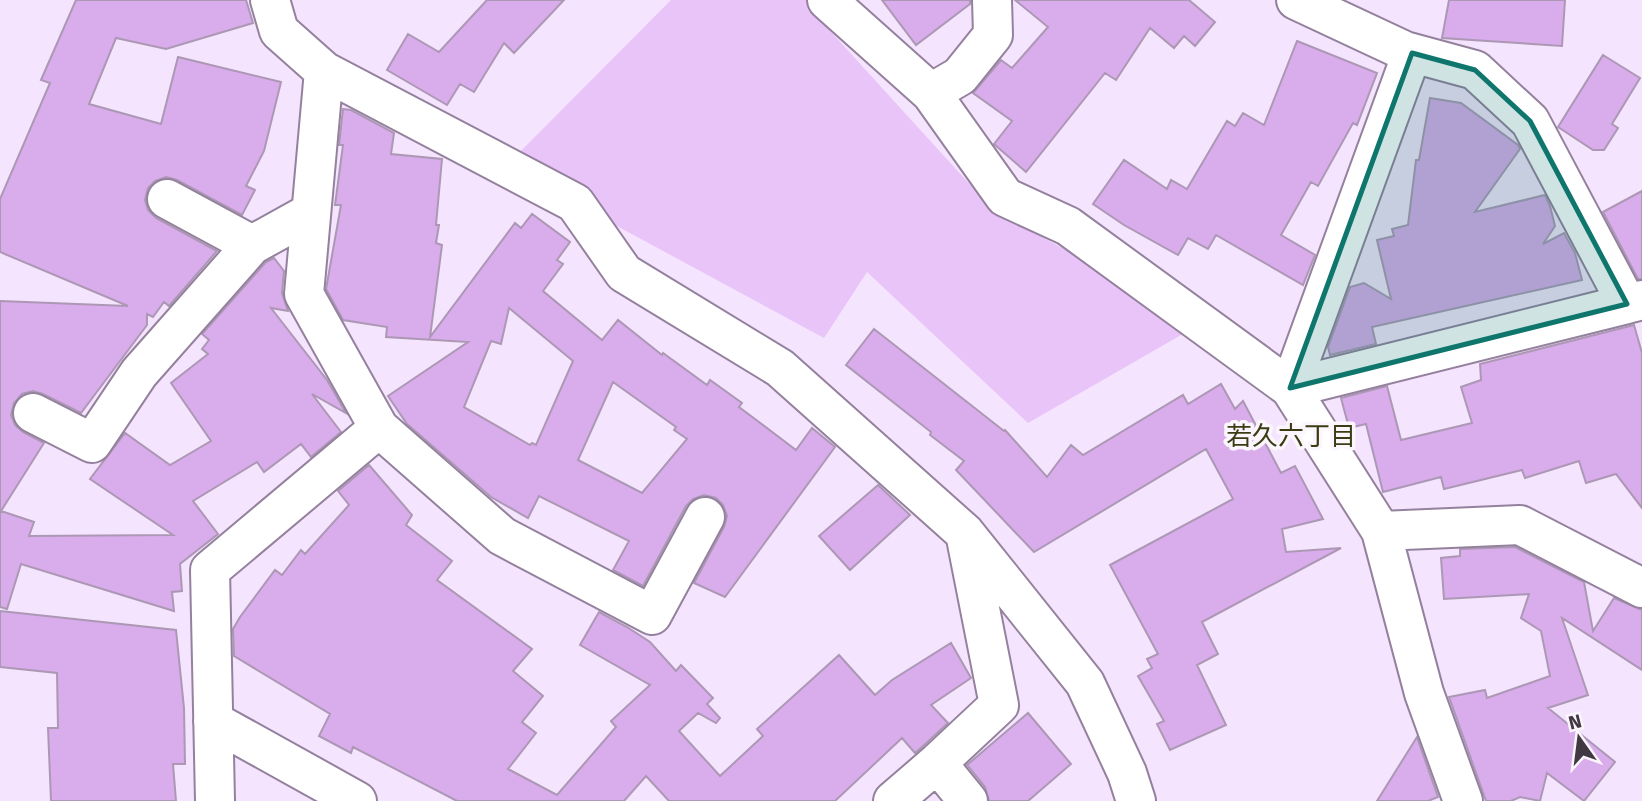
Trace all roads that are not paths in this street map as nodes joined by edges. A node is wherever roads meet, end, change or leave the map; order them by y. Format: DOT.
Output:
graph roads {
  1 [pos="270,0"];
  2 [pos="827,0"];
  3 [pos="992,0"];
  4 [pos="1296,0"];
  5 [pos="1412,53"];
  6 [pos="324,71"];
  7 [pos="931,93"];
  8 [pos="167,199"];
  9 [pos="310,214"];
  10 [pos="252,245"];
  11 [pos="1634,302"];
  12 [pos="1290,388"];
  13 [pos="33,413"];
  14 [pos="379,428"];
  15 [pos="705,517"];
  16 [pos="1381,531"];
  17 [pos="965,533"];
  18 [pos="1642,588"];
  19 [pos="213,721"];
  20 [pos="937,763"];
  21 [pos="215,801"];
  22 [pos="357,801"];
  23 [pos="893,801"];
  24 [pos="968,801"];
  25 [pos="1136,801"];
  26 [pos="1463,801"];
  1 -- 6 [label="street"];
  2 -- 7 [label="street"];
  3 -- 7 [label="street"];
  4 -- 5 [label="street"];
  5 -- 11 [label="street"];
  5 -- 12 [label="street"];
  6 -- 9 [label="street"];
  6 -- 17 [label="street"];
  7 -- 12 [label="street"];
  8 -- 10 [label="street"];
  9 -- 10 [label="street"];
  9 -- 14 [label="street"];
  10 -- 13 [label="street"];
  11 -- 12 [label="street"];
  12 -- 16 [label="street"];
  14 -- 15 [label="street"];
  14 -- 19 [label="street"];
  16 -- 18 [label="street"];
  16 -- 26 [label="street"];
  17 -- 20 [label="street"];
  17 -- 25 [label="street"];
  19 -- 21 [label="street"];
  19 -- 22 [label="street"];
  20 -- 23 [label="street"];
  20 -- 24 [label="street"];
}
